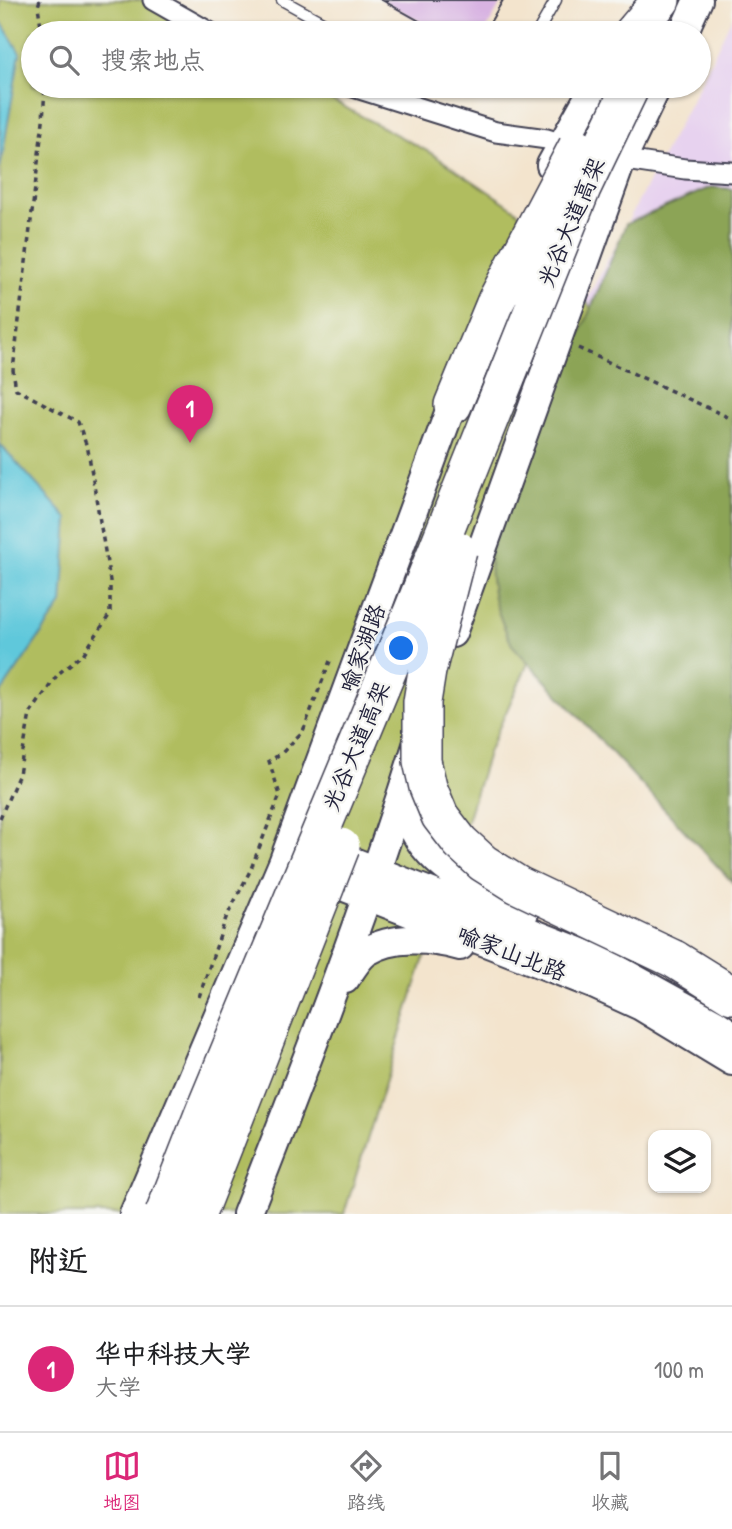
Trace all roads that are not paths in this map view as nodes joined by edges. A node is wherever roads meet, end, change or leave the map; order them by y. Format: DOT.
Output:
graph roads {
  1 [pos="153,0"];
  2 [pos="282,0"];
  3 [pos="556,0"];
  4 [pos="646,0"];
  5 [pos="661,0"];
  6 [pos="670,0"];
  7 [pos="682,0"];
  8 [pos="698,0"];
  9 [pos="190,21"];
  10 [pos="320,21"];
  11 [pos="544,21"];
  12 [pos="633,21"];
  13 [pos="643,21"];
  14 [pos="660,21"];
  15 [pos="672,21"];
  16 [pos="688,21"];
  17 [pos="388,98"];
  18 [pos="588,98"];
  19 [pos="600,98"];
  20 [pos="625,98"];
  21 [pos="637,98"];
  22 [pos="651,98"];
  23 [pos="561,143"];
  24 [pos="621,161"];
  25 [pos="732,172"];
  26 [pos="453,405"];
  27 [pos="459,546"];
  28 [pos="412,761"];
  29 [pos="288,850"];
  30 [pos="376,870"];
  31 [pos="366,897"];
  32 [pos="597,972"];
  33 [pos="732,995"];
  34 [pos="330,1001"];
  35 [pos="732,1035"];
  36 [pos="732,1061"];
  37 [pos="134,1214"];
  38 [pos="164,1214"];
  39 [pos="197,1214"];
  40 [pos="247,1214"];
  1 -- 9 [label="street"];
  2 -- 10 [label="lane"];
  3 -- 11 [label="lane"];
  4 -- 12 [label="main road"];
  5 -- 13 [label="highway"];
  6 -- 14 [label="highway"];
  7 -- 15 [label="highway"];
  8 -- 16 [label="main road"];
  17 -- 23 [label="street"];
  18 -- 23 [label="main road, 喻家湖路"];
  19 -- 26 [label="highway, bridge"];
  20 -- 38 [label="highway, 光谷大道高架, bridge"];
  21 -- 27 [label="highway, 光谷大道高架"];
  22 -- 24 [label="main road"];
  23 -- 24 [label="street"];
  23 -- 26 [label="main road, 喻家湖路"];
  24 -- 25 [label="street"];
  24 -- 28 [label="main road"];
  26 -- 29 [label="main road, 喻家湖路"];
  27 -- 33 [label="highway, bridge"];
  27 -- 39 [label="highway, 光谷大道高架, bridge"];
  28 -- 30 [label="main road"];
  28 -- 32 [label="main road"];
  29 -- 30 [label="main road, 喻家山北路"];
  29 -- 31 [label="main road, 喻家山北路"];
  29 -- 37 [label="main road, 喻家湖路"];
  30 -- 31 [label="main road"];
  30 -- 32 [label="main road, 喻家山北路"];
  31 -- 32 [label="main road, 喻家山北路"];
  31 -- 34 [label="main road"];
  32 -- 34 [label="main road"];
  32 -- 35 [label="main road, 喻家山北路"];
  32 -- 36 [label="main road, 喻家山北路"];
  34 -- 40 [label="main road"];
}
